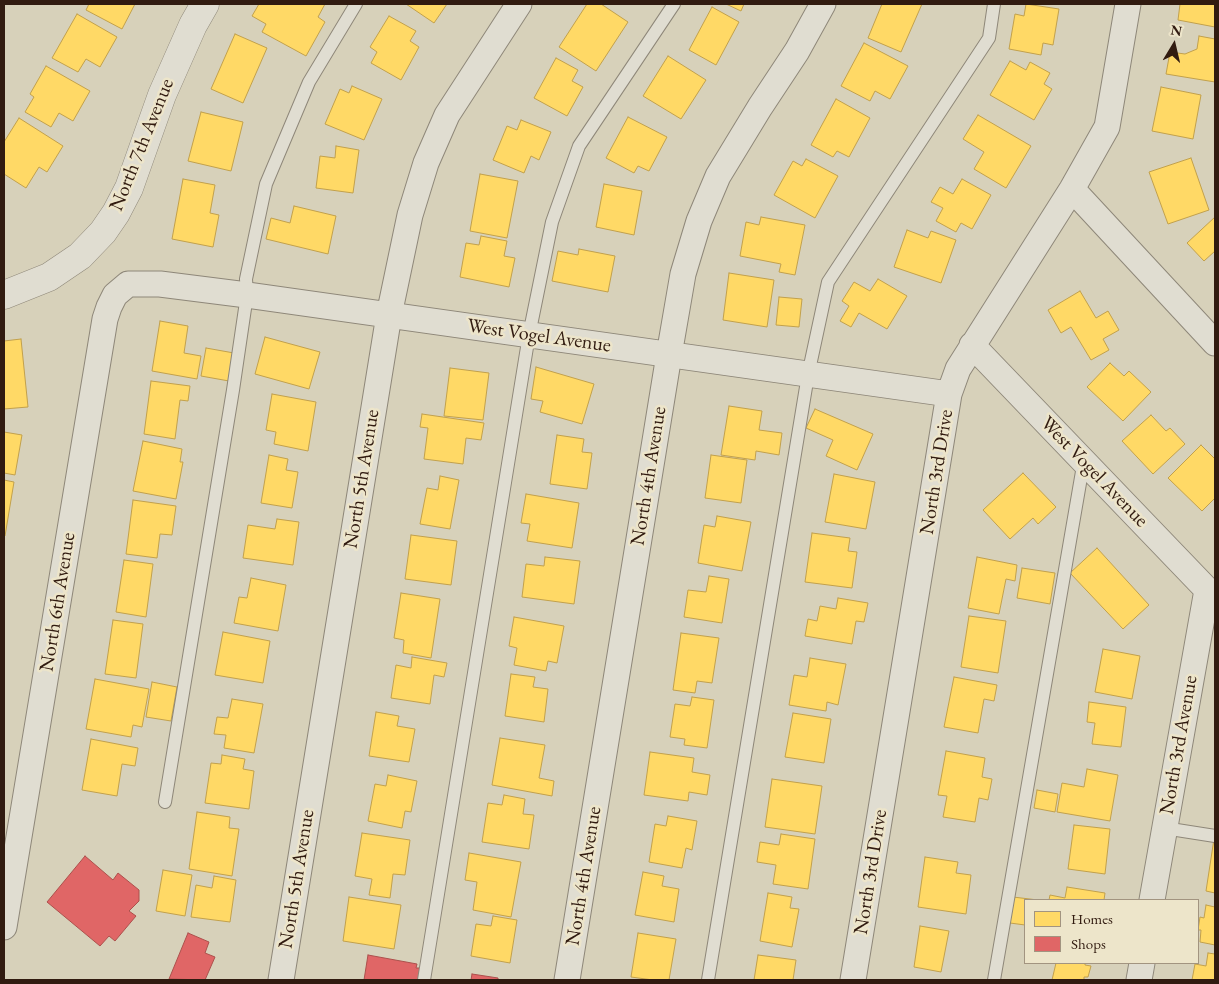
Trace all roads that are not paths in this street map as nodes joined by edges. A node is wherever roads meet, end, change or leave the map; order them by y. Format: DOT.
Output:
graph roads {
  1 [pos="205,4"];
  2 [pos="356,4"];
  3 [pos="519,4"];
  4 [pos="674,4"];
  5 [pos="823,4"];
  6 [pos="994,4"];
  7 [pos="1128,4"];
  8 [pos="1072,189"];
  9 [pos="128,284"];
  10 [pos="4,295"];
  11 [pos="247,295"];
  12 [pos="389,315"];
  13 [pos="529,335"];
  14 [pos="1215,343"];
  15 [pos="972,345"];
  16 [pos="669,354"];
  17 [pos="808,375"];
  18 [pos="949,394"];
  19 [pos="1084,460"];
  20 [pos="1211,594"];
  21 [pos="165,802"];
  22 [pos="1164,828"];
  23 [pos="1215,836"];
  24 [pos="1152,899"];
  25 [pos="4,927"];
  26 [pos="1142,964"];
  27 [pos="281,980"];
  28 [pos="424,980"];
  29 [pos="567,980"];
  30 [pos="708,980"];
  31 [pos="853,980"];
  32 [pos="994,980"];
  33 [pos="1139,980"];
  1 -- 10 [label="street, North 7th Avenue"];
  2 -- 11 [label="lane"];
  3 -- 12 [label="street, North 5th Avenue"];
  4 -- 13 [label="lane"];
  5 -- 16 [label="street, North 4th Avenue"];
  6 -- 17 [label="lane"];
  7 -- 8 [label="street, North 3rd Drive"];
  8 -- 14 [label="street"];
  8 -- 15 [label="street, North 3rd Drive"];
  9 -- 11 [label="street, West Vogel Avenue"];
  9 -- 25 [label="street, North 6th Avenue"];
  11 -- 12 [label="street, West Vogel Avenue"];
  11 -- 21 [label="lane"];
  12 -- 13 [label="street, West Vogel Avenue"];
  12 -- 27 [label="street, North 5th Avenue"];
  13 -- 16 [label="street, West Vogel Avenue"];
  13 -- 28 [label="lane"];
  15 -- 18 [label="street, North 3rd Drive"];
  15 -- 19 [label="street, West Vogel Avenue"];
  16 -- 17 [label="street, West Vogel Avenue"];
  16 -- 29 [label="street, North 4th Avenue"];
  17 -- 18 [label="street, West Vogel Avenue"];
  17 -- 30 [label="lane"];
  18 -- 31 [label="street, North 3rd Drive"];
  19 -- 20 [label="street, West Vogel Avenue"];
  19 -- 32 [label="lane"];
  20 -- 22 [label="street, North 3rd Avenue"];
  22 -- 23 [label="lane"];
  22 -- 24 [label="street, North 3rd Avenue"];
  26 -- 33 [label="street"];
}
